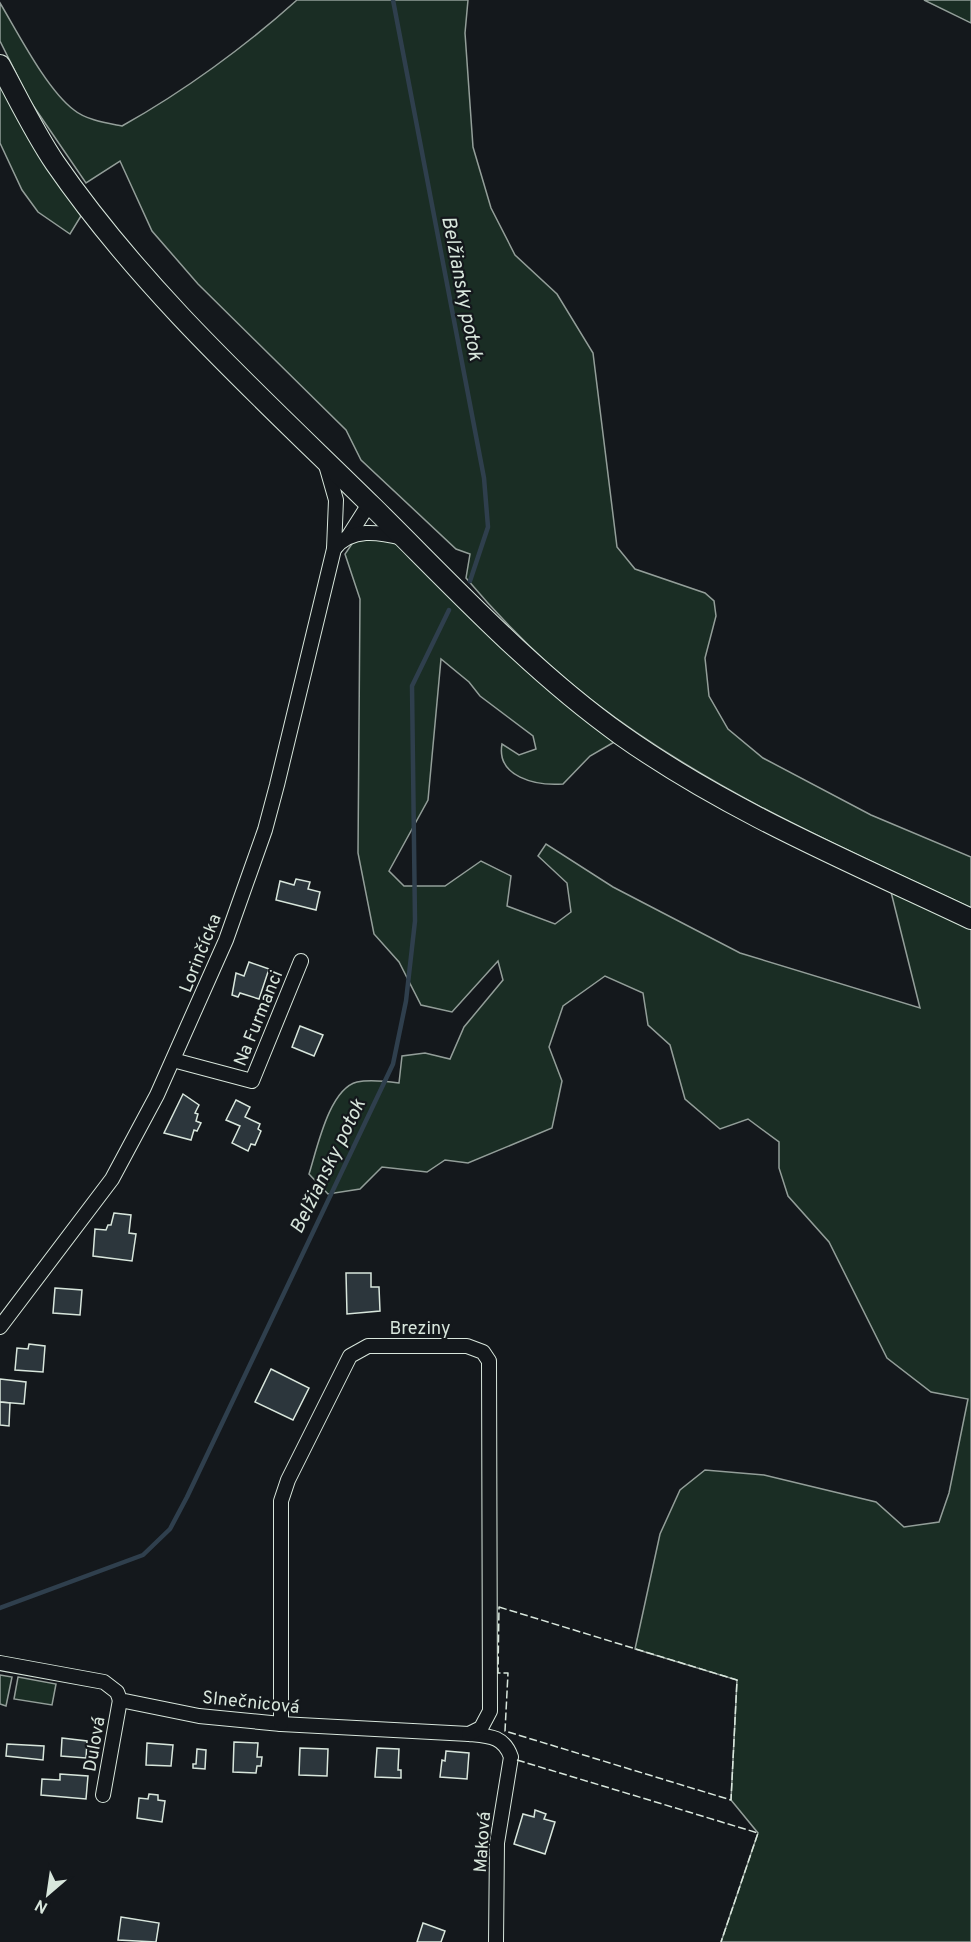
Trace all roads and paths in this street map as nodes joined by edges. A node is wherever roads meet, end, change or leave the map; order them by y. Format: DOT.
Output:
graph roads {
  1 [pos="0,65"];
  2 [pos="324,459"];
  3 [pos="364,499"];
  4 [pos="337,518"];
  5 [pos="348,537"];
  6 [pos="403,538"];
  7 [pos="334,549"];
  8 [pos="971,919"];
  9 [pos="301,961"];
  10 [pos="173,1060"];
  11 [pos="0,1328"];
  12 [pos="0,1663"];
  13 [pos="120,1700"];
  14 [pos="281,1724"];
  15 [pos="469,1734"];
  16 [pos="507,1746"];
  17 [pos="103,1795"];
  18 [pos="496,1942"];
  1 -- 2 [label="main road"];
  2 -- 3 [label="main road"];
  2 -- 4 [label="street, Lorinčícka"];
  3 -- 4 [label="street"];
  3 -- 5 [label="street"];
  3 -- 6 [label="main road"];
  4 -- 7 [label="street, Lorinčícka"];
  5 -- 6 [label="street"];
  5 -- 7 [label="street"];
  6 -- 8 [label="main road"];
  7 -- 10 [label="street, Lorinčícka"];
  9 -- 10 [label="street, Na Furmanci"];
  10 -- 11 [label="street, Lorinčícka"];
  12 -- 13 [label="street"];
  13 -- 14 [label="street, Slnečnicová"];
  13 -- 17 [label="street, Dulová"];
  14 -- 15 [label="street, Slnečnicová"];
  14 -- 15 [label="street, Breziny"];
  15 -- 16 [label="street, Slnečnicová"];
  16 -- 18 [label="street, Maková"];
}
